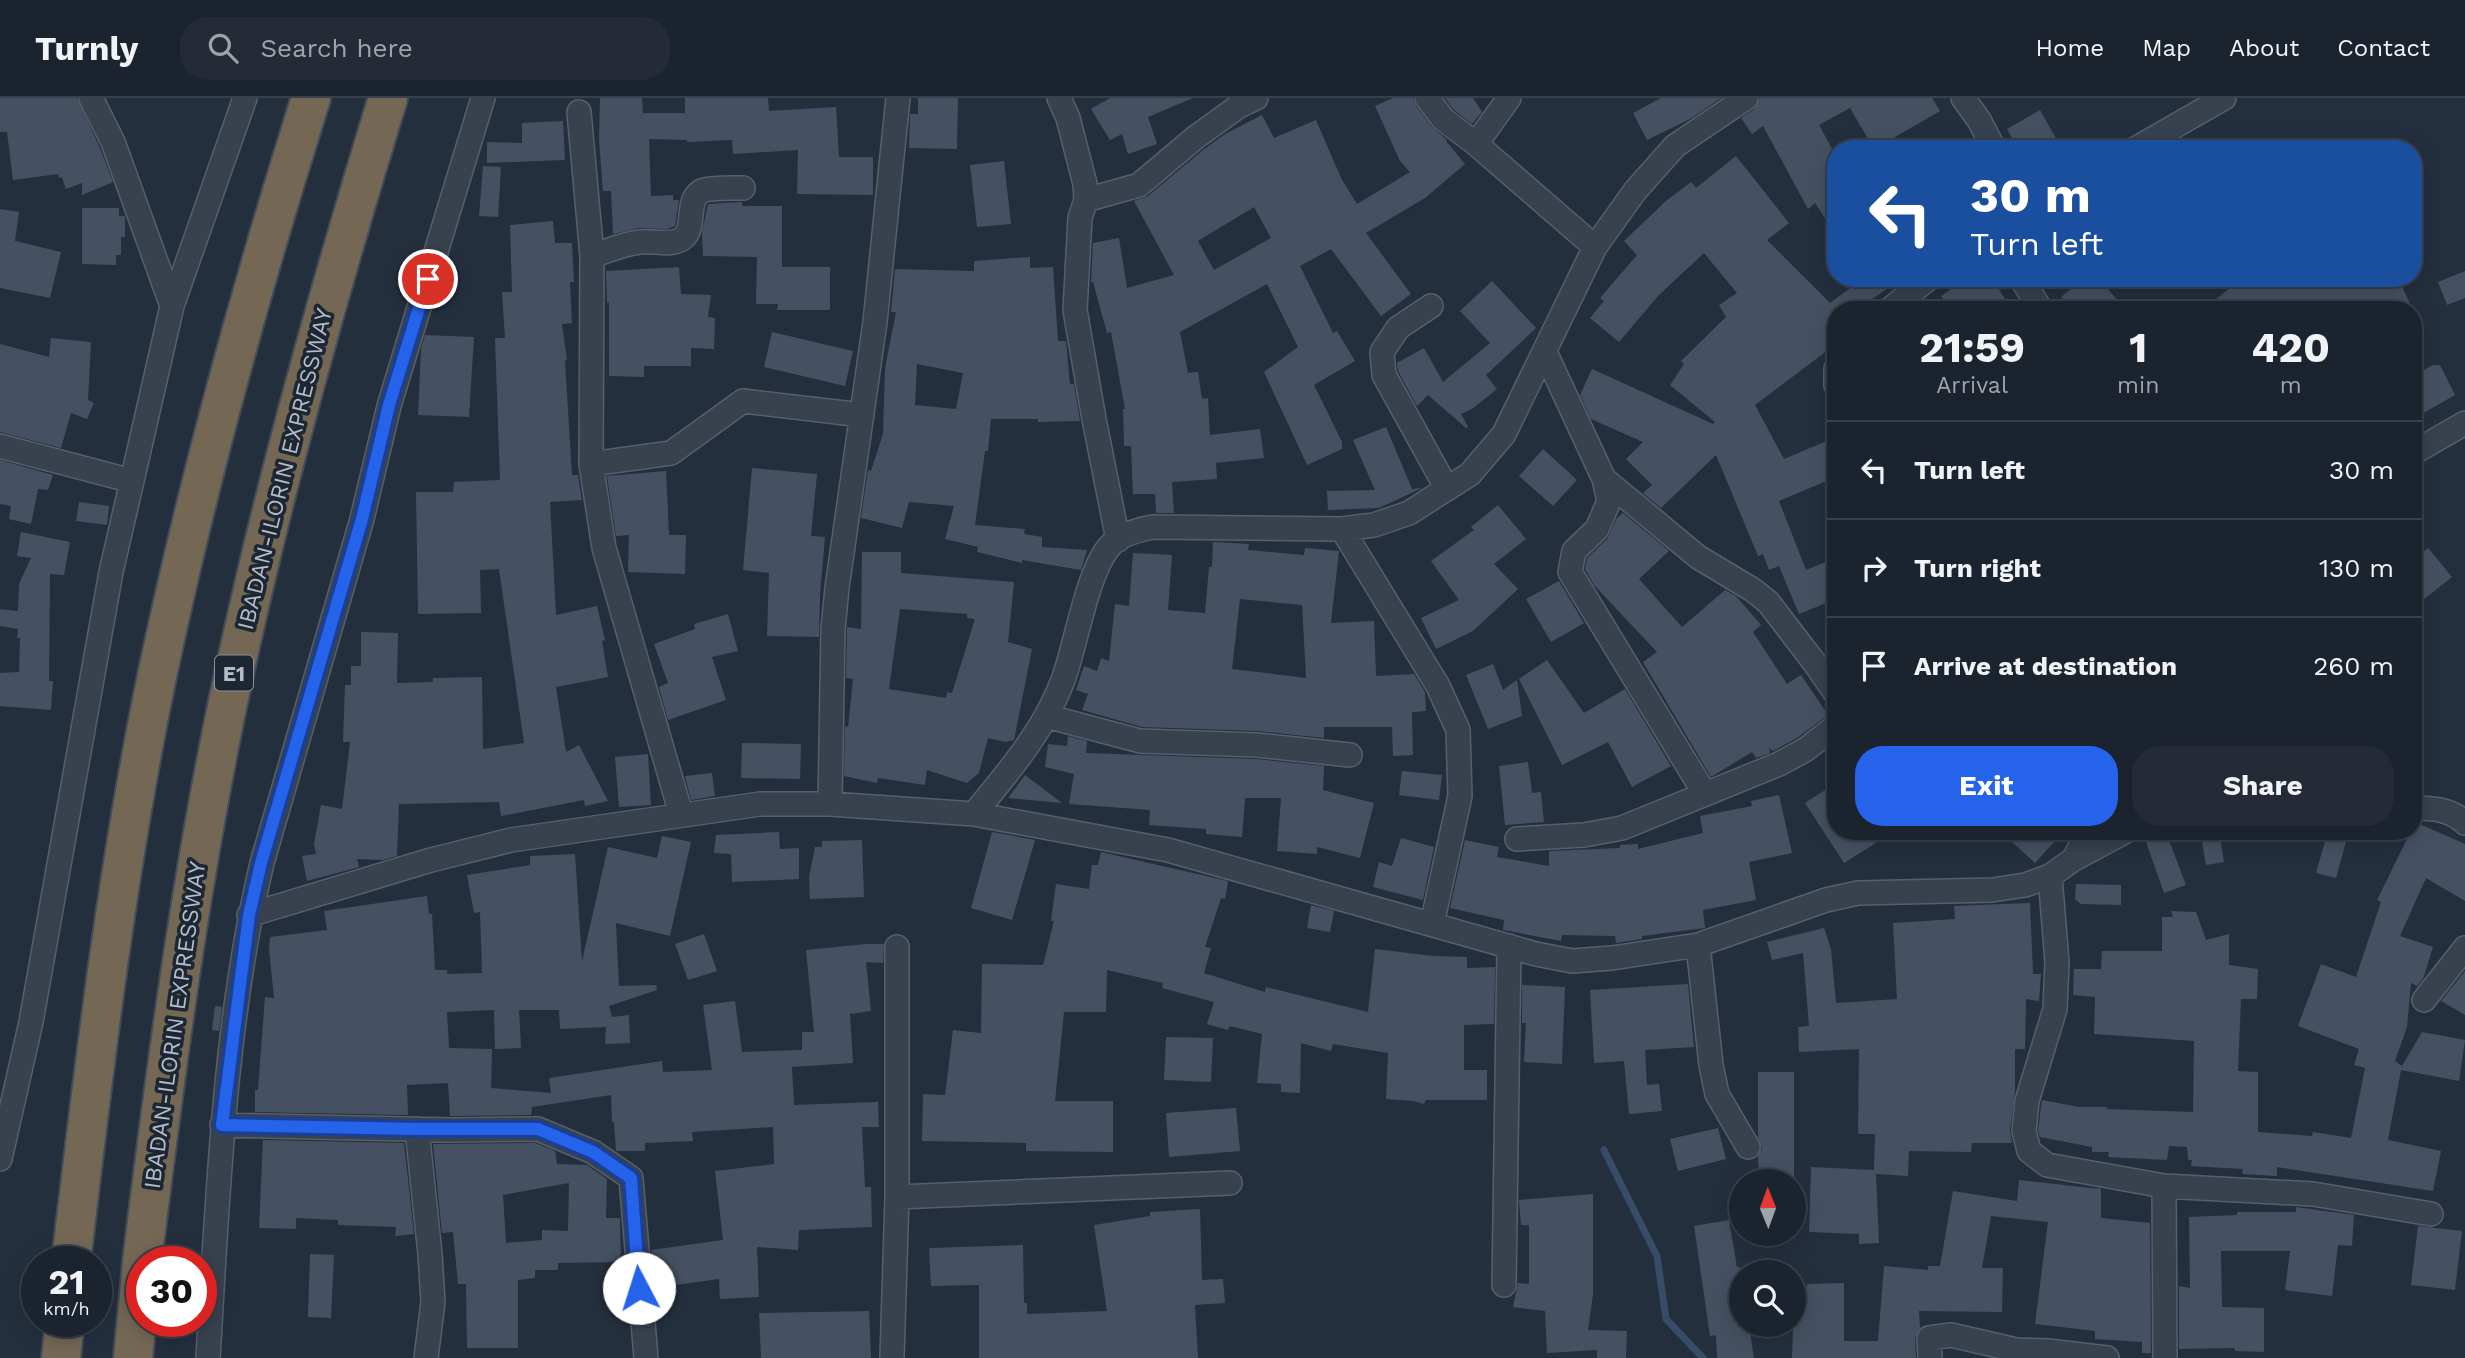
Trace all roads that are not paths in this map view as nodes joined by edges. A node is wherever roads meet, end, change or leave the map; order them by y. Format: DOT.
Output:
graph roads {
  1 [pos="91,98"];
  2 [pos="245,98"];
  3 [pos="311,98"];
  4 [pos="388,98"];
  5 [pos="483,98"];
  6 [pos="898,98"];
  7 [pos="1059,98"];
  8 [pos="1256,98"];
  9 [pos="1427,98"];
  10 [pos="1509,98"];
  11 [pos="1746,98"];
  12 [pos="1963,98"];
  13 [pos="2224,98"];
  14 [pos="579,112"];
  15 [pos="1989,140"];
  16 [pos="2151,140"];
  17 [pos="1476,144"];
  18 [pos="743,188"];
  19 [pos="1086,200"];
  20 [pos="1595,247"];
  21 [pos="592,256"];
  22 [pos="1918,287"];
  23 [pos="1900,301"];
  24 [pos="172,306"];
  25 [pos="1431,306"];
  26 [pos="1545,352"];
  27 [pos="862,415"];
  28 [pos="2465,423"];
  29 [pos="0,446"];
  30 [pos="2422,448"];
  31 [pos="591,464"];
  32 [pos="1604,479"];
  33 [pos="132,481"];
  34 [pos="1447,489"];
  35 [pos="1342,529"];
  36 [pos="1118,540"];
  37 [pos="1827,681"];
  38 [pos="1046,716"];
  39 [pos="1827,733"];
  40 [pos="1350,755"];
  41 [pos="1705,794"];
  42 [pos="830,804"];
  43 [pos="2422,808"];
  44 [pos="681,814"];
  45 [pos="974,814"];
  46 [pos="2465,824"];
  47 [pos="1517,839"];
  48 [pos="2084,840"];
  49 [pos="2109,840"];
  50 [pos="2074,859"];
  51 [pos="2050,876"];
  52 [pos="249,915"];
  53 [pos="1432,924"];
  54 [pos="1698,945"];
  55 [pos="1510,946"];
  56 [pos="897,947"];
  57 [pos="2465,948"];
  58 [pos="2424,1000"];
  59 [pos="222,1125"];
  60 [pos="418,1129"];
  61 [pos="1748,1147"];
  62 [pos="0,1159"];
  63 [pos="1230,1183"];
  64 [pos="2164,1186"];
  65 [pos="897,1197"];
  66 [pos="2431,1213"];
  67 [pos="73,1246"];
  68 [pos="144,1246"];
  69 [pos="1504,1285"];
  70 [pos="63,1337"];
  71 [pos="135,1337"];
  72 [pos="61,1358"];
  73 [pos="133,1358"];
  74 [pos="208,1358"];
  75 [pos="426,1358"];
  76 [pos="646,1358"];
  77 [pos="892,1358"];
  78 [pos="1930,1358"];
  79 [pos="2106,1358"];
  80 [pos="2165,1358"];
  1 -- 24 [label="street"];
  2 -- 24 [label="street"];
  3 -- 67 [label="highway"];
  4 -- 68 [label="highway, IBADAN-ILORIN EXPRESSWAY / E1"];
  5 -- 52 [label="street"];
  6 -- 27 [label="street"];
  7 -- 19 [label="street"];
  8 -- 19 [label="street"];
  9 -- 17 [label="street"];
  10 -- 17 [label="street"];
  11 -- 20 [label="street"];
  12 -- 15 [label="street"];
  13 -- 16 [label="street"];
  14 -- 21 [label="street"];
  17 -- 20 [label="street"];
  18 -- 21 [label="street"];
  19 -- 36 [label="street"];
  20 -- 26 [label="street"];
  21 -- 31 [label="street"];
  22 -- 23 [label="street"];
  24 -- 33 [label="street"];
  25 -- 34 [label="street"];
  26 -- 32 [label="street"];
  26 -- 34 [label="street"];
  27 -- 31 [label="street"];
  27 -- 42 [label="street"];
  28 -- 30 [label="street"];
  29 -- 33 [label="street"];
  31 -- 44 [label="street"];
  32 -- 37 [label="street"];
  32 -- 41 [label="street"];
  33 -- 62 [label="street"];
  34 -- 35 [label="street"];
  35 -- 36 [label="street"];
  35 -- 53 [label="street"];
  36 -- 38 [label="street"];
  38 -- 40 [label="street"];
  38 -- 45 [label="street"];
  39 -- 41 [label="street"];
  41 -- 47 [label="street"];
  42 -- 44 [label="street"];
  42 -- 45 [label="street"];
  43 -- 46 [label="street"];
  44 -- 52 [label="street"];
  45 -- 53 [label="street"];
  48 -- 50 [label="street"];
  49 -- 50 [label="street"];
  50 -- 51 [label="street"];
  51 -- 54 [label="street"];
  51 -- 64 [label="street"];
  52 -- 59 [label="street"];
  53 -- 55 [label="street"];
  54 -- 55 [label="street"];
  54 -- 61 [label="street"];
  55 -- 69 [label="street"];
  56 -- 65 [label="street"];
  57 -- 58 [label="street"];
  59 -- 60 [label="street"];
  59 -- 74 [label="street"];
  60 -- 75 [label="street"];
  60 -- 76 [label="street"];
  63 -- 65 [label="street"];
  64 -- 66 [label="street"];
  64 -- 80 [label="street"];
  65 -- 77 [label="street"];
  70 -- 72 [label="highway"];
  71 -- 73 [label="highway, IBADAN-ILORIN EXPRESSWAY / E1"];
  78 -- 79 [label="street"];
}
